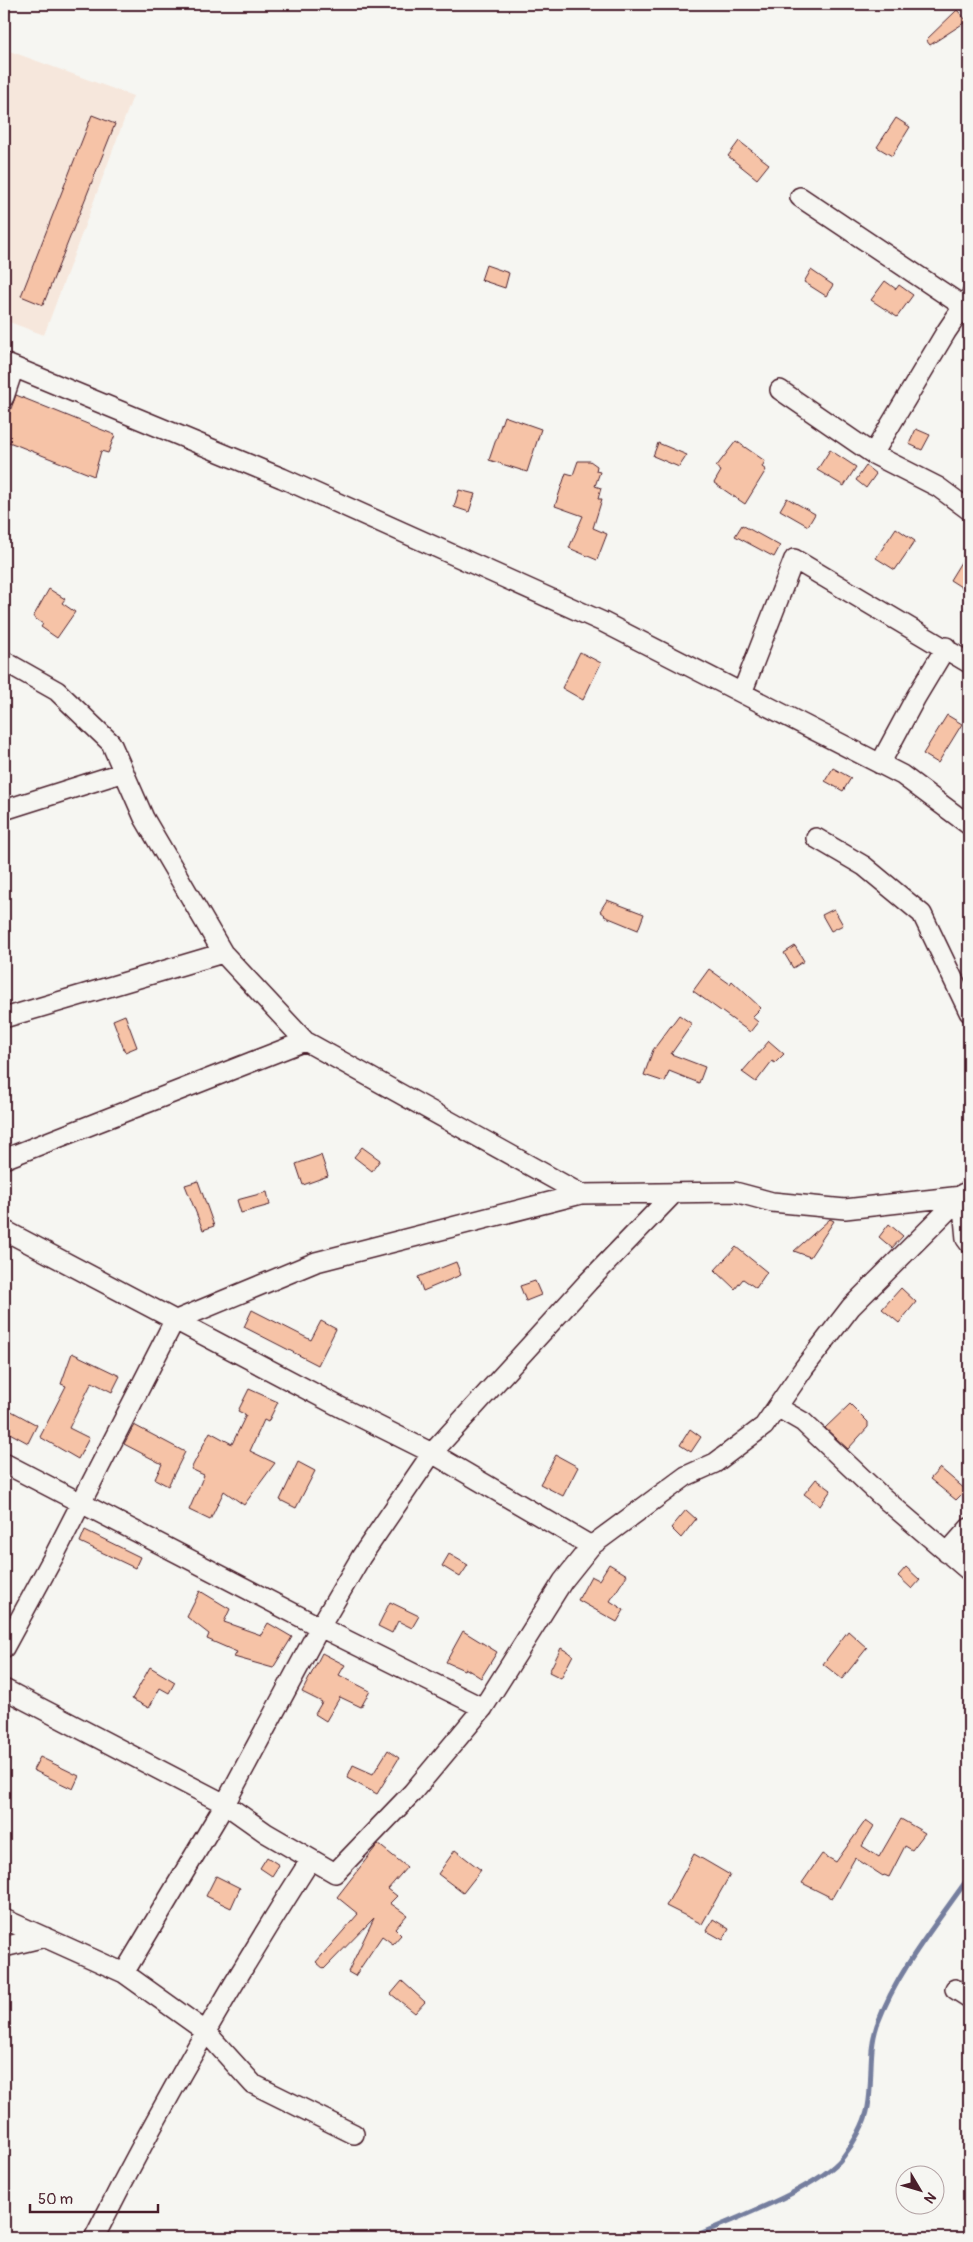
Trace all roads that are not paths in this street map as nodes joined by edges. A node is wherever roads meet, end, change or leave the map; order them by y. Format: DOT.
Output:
graph roads {
  1 [pos="800,197"];
  2 [pos="967,305"];
  3 [pos="9,365"];
  4 [pos="780,390"];
  5 [pos="4,397"];
  6 [pos="873,454"];
  7 [pos="969,510"];
  8 [pos="946,647"];
  9 [pos="4,661"];
  10 [pos="969,663"];
  11 [pos="742,693"];
  12 [pos="880,764"];
  13 [pos="124,772"];
  14 [pos="4,810"];
  15 [pos="969,824"];
  16 [pos="816,838"];
  17 [pos="223,953"];
  18 [pos="969,1012"];
  19 [pos="4,1018"];
  20 [pos="305,1041"];
  21 [pos="4,1159"];
  22 [pos="965,1192"];
  23 [pos="674,1193"];
  24 [pos="581,1194"];
  25 [pos="4,1230"];
  26 [pos="969,1243"];
  27 [pos="174,1321"];
  28 [pos="778,1407"];
  29 [pos="432,1453"];
  30 [pos="4,1463"];
  31 [pos="80,1504"];
  32 [pos="969,1528"];
  33 [pos="591,1546"];
  34 [pos="947,1553"];
  35 [pos="969,1571"];
  36 [pos="320,1627"];
  37 [pos="4,1648"];
  38 [pos="4,1689"];
  39 [pos="483,1708"];
  40 [pos="225,1804"];
  41 [pos="312,1859"];
  42 [pos="4,1918"];
  43 [pos="45,1937"];
  44 [pos="4,1947"];
  45 [pos="124,1973"];
  46 [pos="205,2032"];
  47 [pos="354,2134"];
  48 [pos="94,2238"];
  1 -- 2 [label="street"];
  2 -- 6 [label="street"];
  3 -- 5 [label="street"];
  3 -- 11 [label="street"];
  4 -- 6 [label="street"];
  6 -- 7 [label="street"];
  8 -- 10 [label="street"];
  8 -- 11 [label="street"];
  8 -- 12 [label="street"];
  9 -- 13 [label="street"];
  11 -- 12 [label="street"];
  12 -- 15 [label="street"];
  13 -- 14 [label="street"];
  13 -- 17 [label="street"];
  16 -- 18 [label="street"];
  17 -- 19 [label="street"];
  17 -- 20 [label="street"];
  20 -- 21 [label="street"];
  20 -- 24 [label="street"];
  22 -- 23 [label="street"];
  22 -- 26 [label="street"];
  22 -- 28 [label="street"];
  23 -- 24 [label="street"];
  23 -- 29 [label="street"];
  24 -- 27 [label="street"];
  25 -- 27 [label="street"];
  27 -- 29 [label="street"];
  27 -- 31 [label="street"];
  28 -- 33 [label="street"];
  28 -- 34 [label="street"];
  29 -- 33 [label="street"];
  29 -- 36 [label="street"];
  30 -- 31 [label="street"];
  31 -- 36 [label="street"];
  31 -- 37 [label="street"];
  32 -- 34 [label="street"];
  33 -- 39 [label="street"];
  34 -- 35 [label="street"];
  36 -- 39 [label="street"];
  36 -- 40 [label="street"];
  38 -- 40 [label="street"];
  39 -- 41 [label="street"];
  40 -- 41 [label="street"];
  40 -- 45 [label="street"];
  41 -- 46 [label="street"];
  42 -- 43 [label="street"];
  43 -- 44 [label="street"];
  43 -- 45 [label="street"];
  45 -- 46 [label="street"];
  46 -- 47 [label="street"];
  46 -- 48 [label="street"];
}
